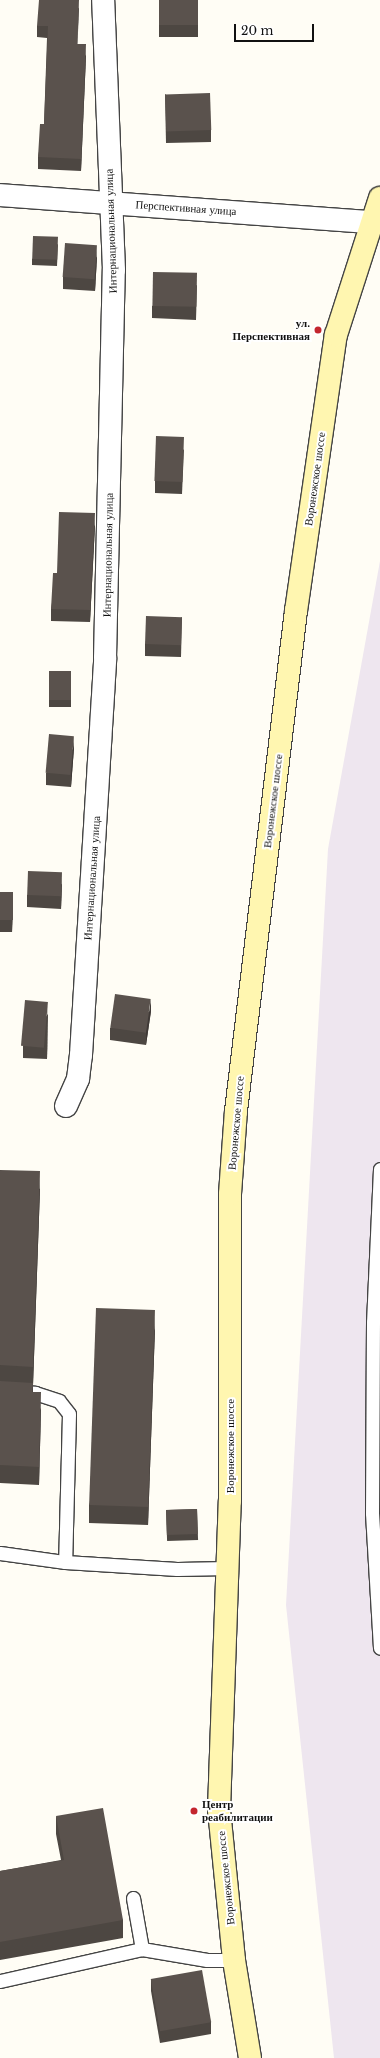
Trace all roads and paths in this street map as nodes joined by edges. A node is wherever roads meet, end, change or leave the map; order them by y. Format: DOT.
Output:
graph roads {
  1 [pos="103,0"];
  2 [pos="0,195"];
  3 [pos="380,198"];
  4 [pos="111,202"];
  5 [pos="371,222"];
  6 [pos="66,1106"];
  7 [pos="380,1169"];
  8 [pos="377,1322"];
  9 [pos="0,1391"];
  10 [pos="0,1553"];
  11 [pos="66,1562"];
  12 [pos="228,1568"];
  13 [pos="377,1576"];
  14 [pos="380,1648"];
  15 [pos="133,1898"];
  16 [pos="142,1949"];
  17 [pos="234,1960"];
  18 [pos="0,1981"];
  19 [pos="250,2058"];
  1 -- 4 [label="street, Интернациональная улица"];
  2 -- 4 [label="street, Перспективная улица"];
  3 -- 5 [label="main road, Воронежское шоссе"];
  4 -- 5 [label="street, Перспективная улица"];
  4 -- 6 [label="street, Интернациональная улица"];
  5 -- 12 [label="main road, Воронежское шоссе"];
  7 -- 8 [label="lane"];
  8 -- 13 [label="lane"];
  9 -- 11 [label="lane"];
  10 -- 11 [label="lane"];
  11 -- 12 [label="lane"];
  12 -- 17 [label="main road, Воронежское шоссе"];
  13 -- 14 [label="lane"];
  15 -- 16 [label="lane"];
  16 -- 17 [label="lane"];
  16 -- 18 [label="lane"];
  17 -- 19 [label="main road, Воронежское шоссе"];
}
